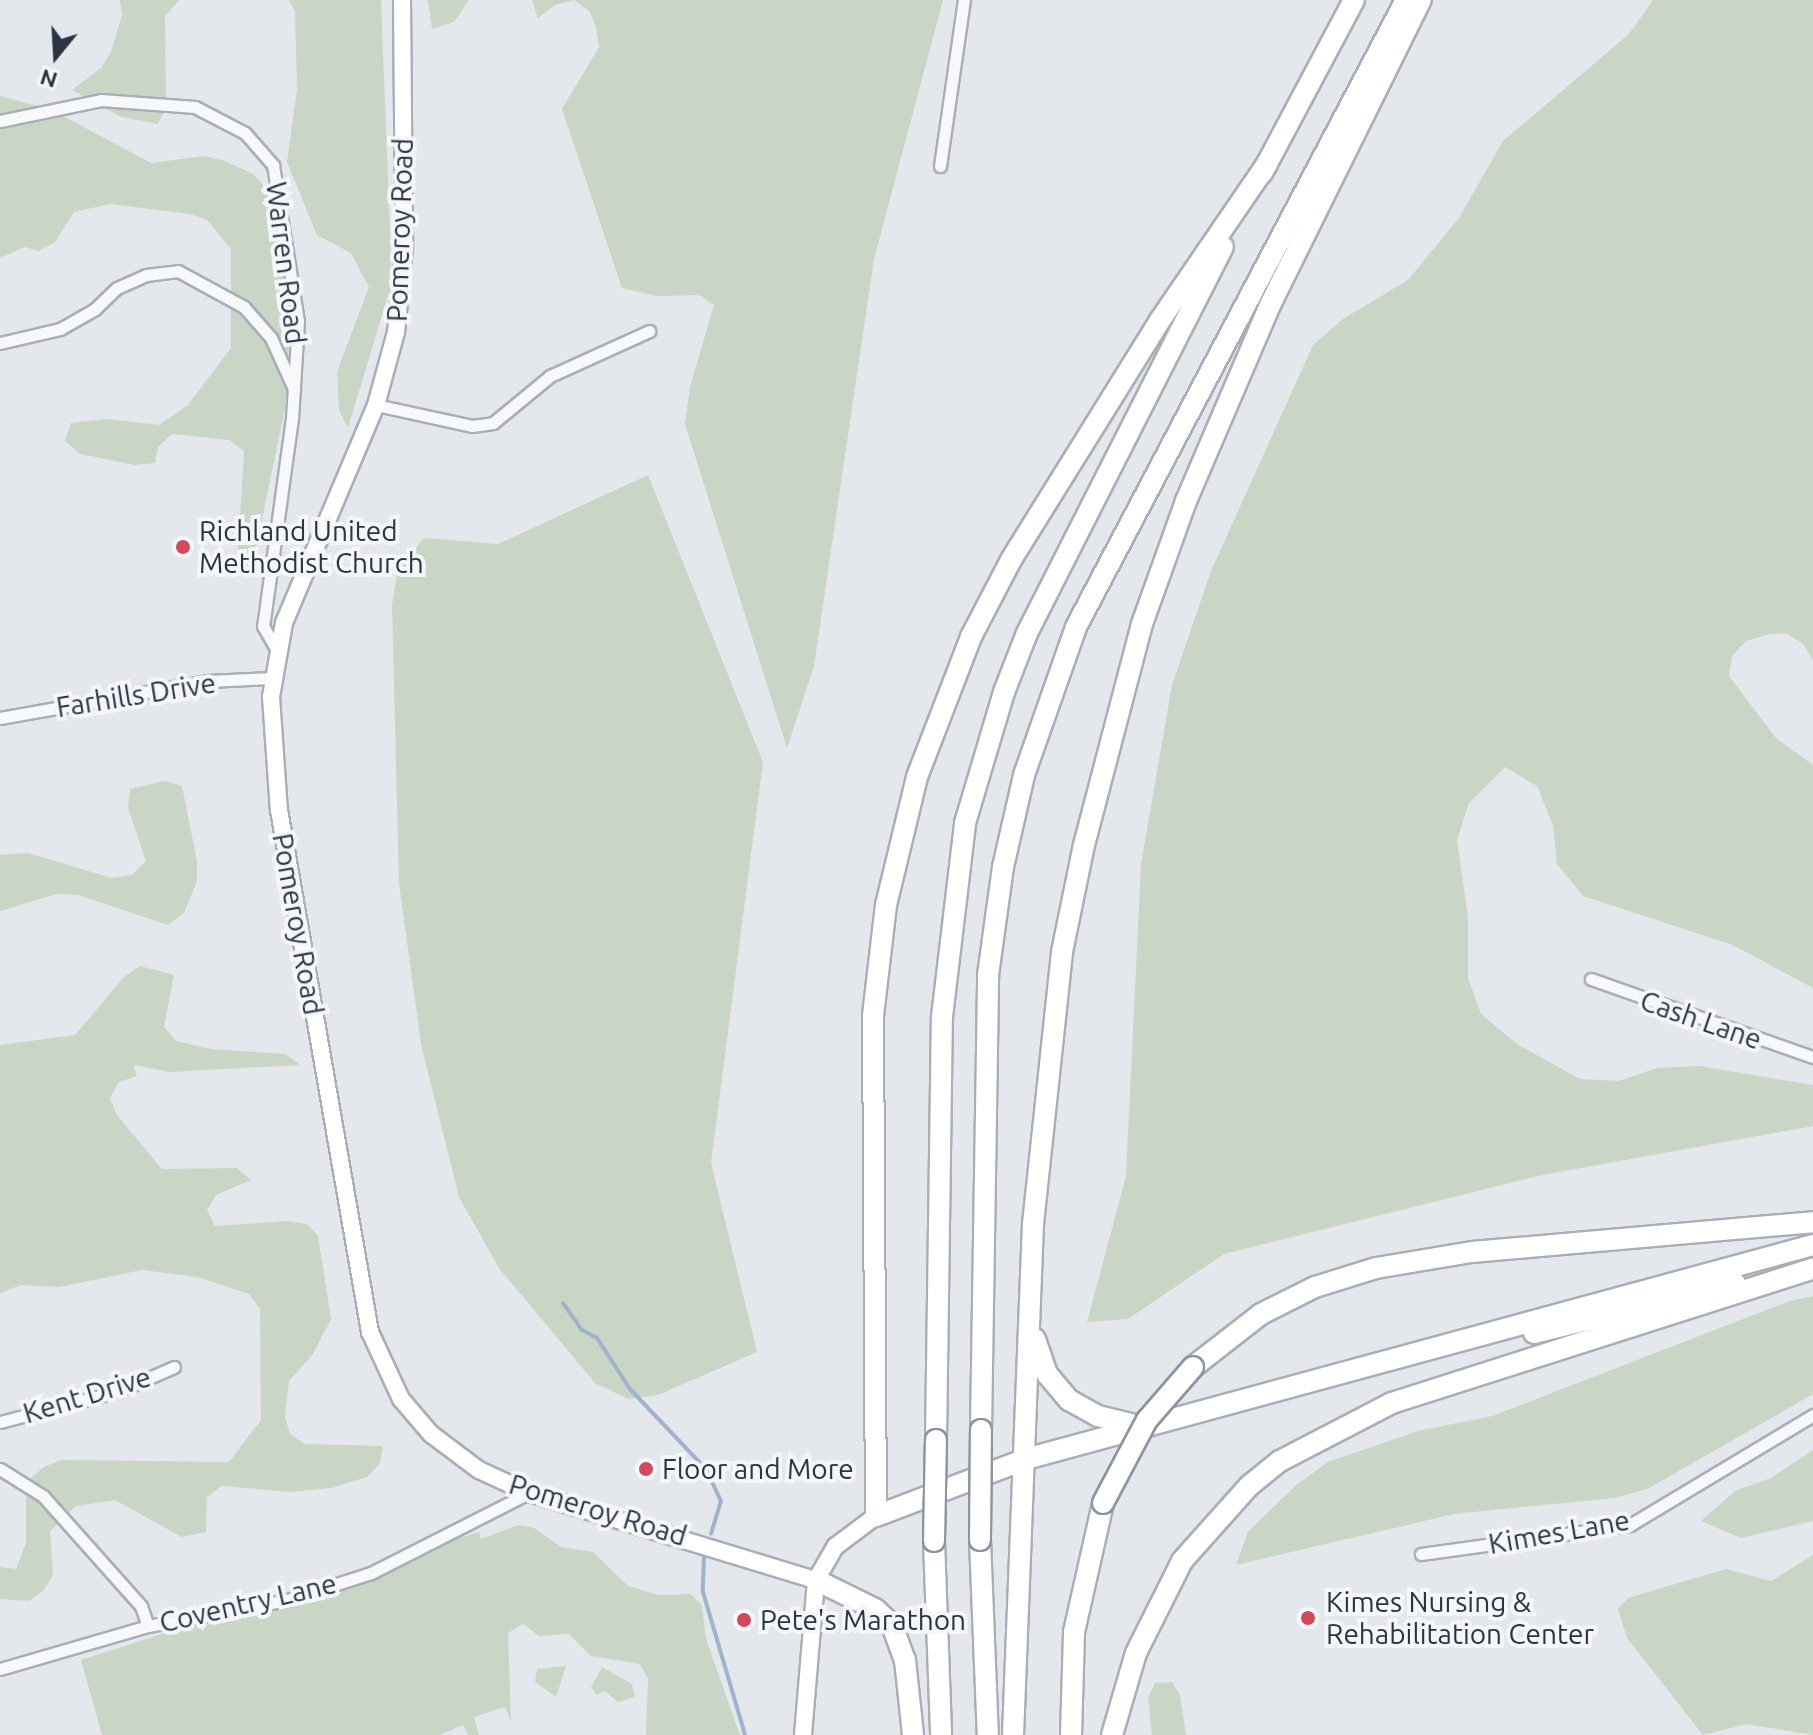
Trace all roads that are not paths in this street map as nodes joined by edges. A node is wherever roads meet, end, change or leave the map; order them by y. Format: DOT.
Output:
graph roads {
  1 [pos="402,0"];
  2 [pos="964,0"];
  3 [pos="1354,0"];
  4 [pos="1406,0"];
  5 [pos="1421,0"];
  6 [pos="0,121"];
  7 [pos="1267,164"];
  8 [pos="940,166"];
  9 [pos="649,331"];
  10 [pos="0,343"];
  11 [pos="295,390"];
  12 [pos="376,405"];
  13 [pos="277,650"];
  14 [pos="272,678"];
  15 [pos="0,718"];
  16 [pos="1591,979"];
  17 [pos="1813,1057"];
  18 [pos="1813,1222"];
  19 [pos="1813,1245"];
  20 [pos="1813,1268"];
  21 [pos="1031,1313"];
  22 [pos="1435,1350"];
  23 [pos="174,1367"];
  24 [pos="1813,1415"];
  25 [pos="0,1422"];
  26 [pos="1155,1425"];
  27 [pos="1026,1459"];
  28 [pos="0,1469"];
  29 [pos="529,1493"];
  30 [pos="876,1516"];
  31 [pos="1421,1554"];
  32 [pos="816,1580"];
  33 [pos="148,1626"];
  34 [pos="0,1669"];
  35 [pos="803,1735"];
  36 [pos="913,1735"];
  37 [pos="941,1735"];
  38 [pos="988,1735"];
  39 [pos="1013,1735"];
  40 [pos="1071,1735"];
  41 [pos="1112,1735"];
  1 -- 12 [label="street, Pomeroy Road"];
  2 -- 8 [label="street"];
  3 -- 7 [label="highway"];
  4 -- 38 [label="highway, bridge"];
  5 -- 21 [label="highway"];
  6 -- 11 [label="street, Warren Road"];
  7 -- 30 [label="highway"];
  7 -- 37 [label="highway, bridge"];
  9 -- 12 [label="street"];
  10 -- 11 [label="street"];
  11 -- 13 [label="street, Warren Road"];
  12 -- 13 [label="street, Pomeroy Road"];
  13 -- 14 [label="street, Pomeroy Road"];
  14 -- 15 [label="street, Farhills Drive"];
  14 -- 29 [label="street, Pomeroy Road"];
  16 -- 17 [label="street, Cash Lane"];
  18 -- 40 [label="highway, bridge"];
  19 -- 22 [label="highway"];
  20 -- 22 [label="highway"];
  20 -- 41 [label="highway"];
  21 -- 26 [label="highway"];
  21 -- 27 [label="highway"];
  22 -- 26 [label="highway"];
  23 -- 25 [label="street, Kent Drive"];
  24 -- 31 [label="street, Kimes Lane"];
  26 -- 27 [label="highway"];
  27 -- 30 [label="highway"];
  27 -- 39 [label="highway"];
  28 -- 33 [label="street"];
  29 -- 32 [label="street, Pomeroy Road"];
  29 -- 33 [label="street, Coventry Lane"];
  30 -- 32 [label="street"];
  32 -- 35 [label="street"];
  32 -- 36 [label="highway"];
  33 -- 34 [label="street, Coventry Lane"];
}
